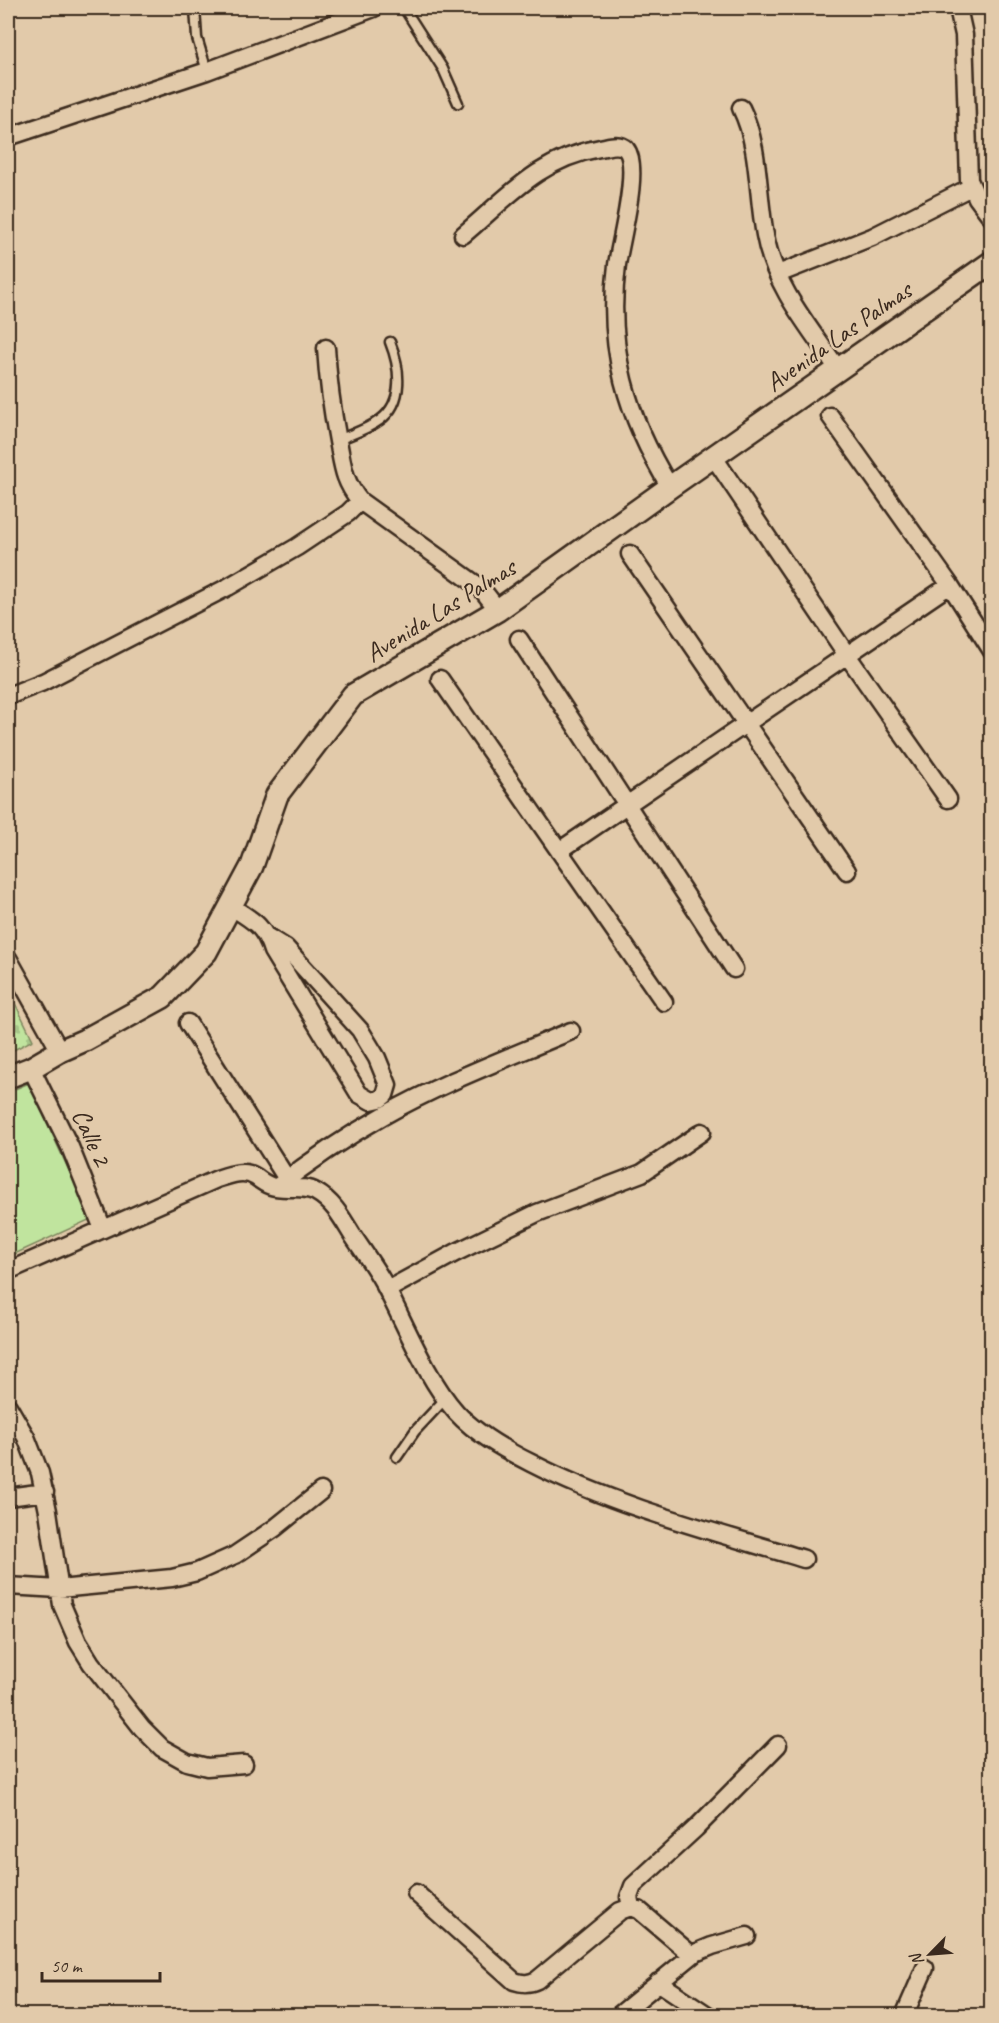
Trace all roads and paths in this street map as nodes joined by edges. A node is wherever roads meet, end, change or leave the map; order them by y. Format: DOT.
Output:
graph roads {
  1 [pos="195,8"];
  2 [pos="374,8"];
  3 [pos="404,8"];
  4 [pos="958,8"];
  5 [pos="207,71"];
  6 [pos="458,103"];
  7 [pos="741,108"];
  8 [pos="8,137"];
  9 [pos="971,187"];
  10 [pos="992,218"];
  11 [pos="463,235"];
  12 [pos="992,262"];
  13 [pos="778,274"];
  14 [pos="390,342"];
  15 [pos="326,348"];
  16 [pos="838,369"];
  17 [pos="830,416"];
  18 [pos="338,440"];
  19 [pos="713,456"];
  20 [pos="670,487"];
  21 [pos="360,501"];
  22 [pos="630,554"];
  23 [pos="950,585"];
  24 [pos="498,610"];
  25 [pos="519,639"];
  26 [pos="992,651"];
  27 [pos="847,655"];
  28 [pos="440,679"];
  29 [pos="8,696"];
  30 [pos="747,724"];
  31 [pos="948,799"];
  32 [pos="628,806"];
  33 [pos="559,851"];
  34 [pos="847,871"];
  35 [pos="230,906"];
  36 [pos="268,937"];
  37 [pos="8,958"];
  38 [pos="734,969"];
  39 [pos="664,1002"];
  40 [pos="188,1023"];
  41 [pos="571,1031"];
  42 [pos="60,1051"];
  43 [pos="31,1068"];
  44 [pos="8,1077"];
  45 [pos="702,1132"];
  46 [pos="282,1183"];
  47 [pos="103,1229"];
  48 [pos="8,1271"];
  49 [pos="387,1290"];
  50 [pos="446,1398"];
  51 [pos="8,1406"];
  52 [pos="397,1457"];
  53 [pos="321,1491"];
  54 [pos="45,1492"];
  55 [pos="8,1497"];
  56 [pos="804,1559"];
  57 [pos="8,1586"];
  58 [pos="59,1589"];
  59 [pos="778,1745"];
  60 [pos="244,1764"];
  61 [pos="416,1893"];
  62 [pos="631,1907"];
  63 [pos="747,1936"];
  64 [pos="692,1955"];
  65 [pos="925,1968"];
  66 [pos="658,1982"];
  67 [pos="618,2016"];
  68 [pos="709,2016"];
  69 [pos="904,2016"];
  1 -- 5 [label="lane"];
  2 -- 5 [label="street"];
  3 -- 6 [label="lane"];
  4 -- 9 [label="street"];
  5 -- 8 [label="street"];
  7 -- 13 [label="street"];
  9 -- 10 [label="street"];
  9 -- 13 [label="street"];
  11 -- 20 [label="street"];
  12 -- 16 [label="street, Avenida Las Palmas"];
  13 -- 16 [label="street"];
  14 -- 18 [label="lane"];
  15 -- 18 [label="street"];
  16 -- 19 [label="street, Avenida Las Palmas"];
  17 -- 23 [label="street"];
  18 -- 21 [label="street"];
  19 -- 20 [label="street, Avenida Las Palmas"];
  19 -- 27 [label="street"];
  20 -- 24 [label="street, Avenida Las Palmas"];
  21 -- 24 [label="street"];
  21 -- 29 [label="street"];
  22 -- 30 [label="street"];
  23 -- 26 [label="street"];
  23 -- 27 [label="street"];
  24 -- 35 [label="street, Avenida Las Palmas"];
  25 -- 32 [label="street"];
  27 -- 30 [label="street"];
  27 -- 31 [label="street"];
  28 -- 33 [label="street"];
  30 -- 32 [label="street"];
  30 -- 34 [label="street"];
  32 -- 33 [label="street"];
  32 -- 38 [label="street"];
  33 -- 39 [label="street"];
  35 -- 36 [label="street"];
  35 -- 42 [label="street, Avenida Las Palmas"];
  36 -- 36 [label="street"];
  37 -- 42 [label="street"];
  40 -- 46 [label="street"];
  41 -- 46 [label="street"];
  42 -- 43 [label="street, Avenida Las Palmas"];
  43 -- 44 [label="street, Avenida Las Palmas"];
  43 -- 47 [label="street, Calle 2"];
  45 -- 49 [label="street"];
  46 -- 47 [label="street"];
  46 -- 49 [label="street"];
  47 -- 48 [label="street"];
  49 -- 50 [label="street"];
  50 -- 52 [label="lane"];
  50 -- 56 [label="street"];
  51 -- 54 [label="street"];
  53 -- 58 [label="street"];
  54 -- 55 [label="street"];
  54 -- 58 [label="street"];
  57 -- 58 [label="street"];
  58 -- 60 [label="street"];
  59 -- 62 [label="street"];
  61 -- 62 [label="street"];
  62 -- 64 [label="street"];
  63 -- 64 [label="street"];
  64 -- 66 [label="street"];
  65 -- 69 [label="street"];
  66 -- 67 [label="street"];
  66 -- 68 [label="street"];
}
